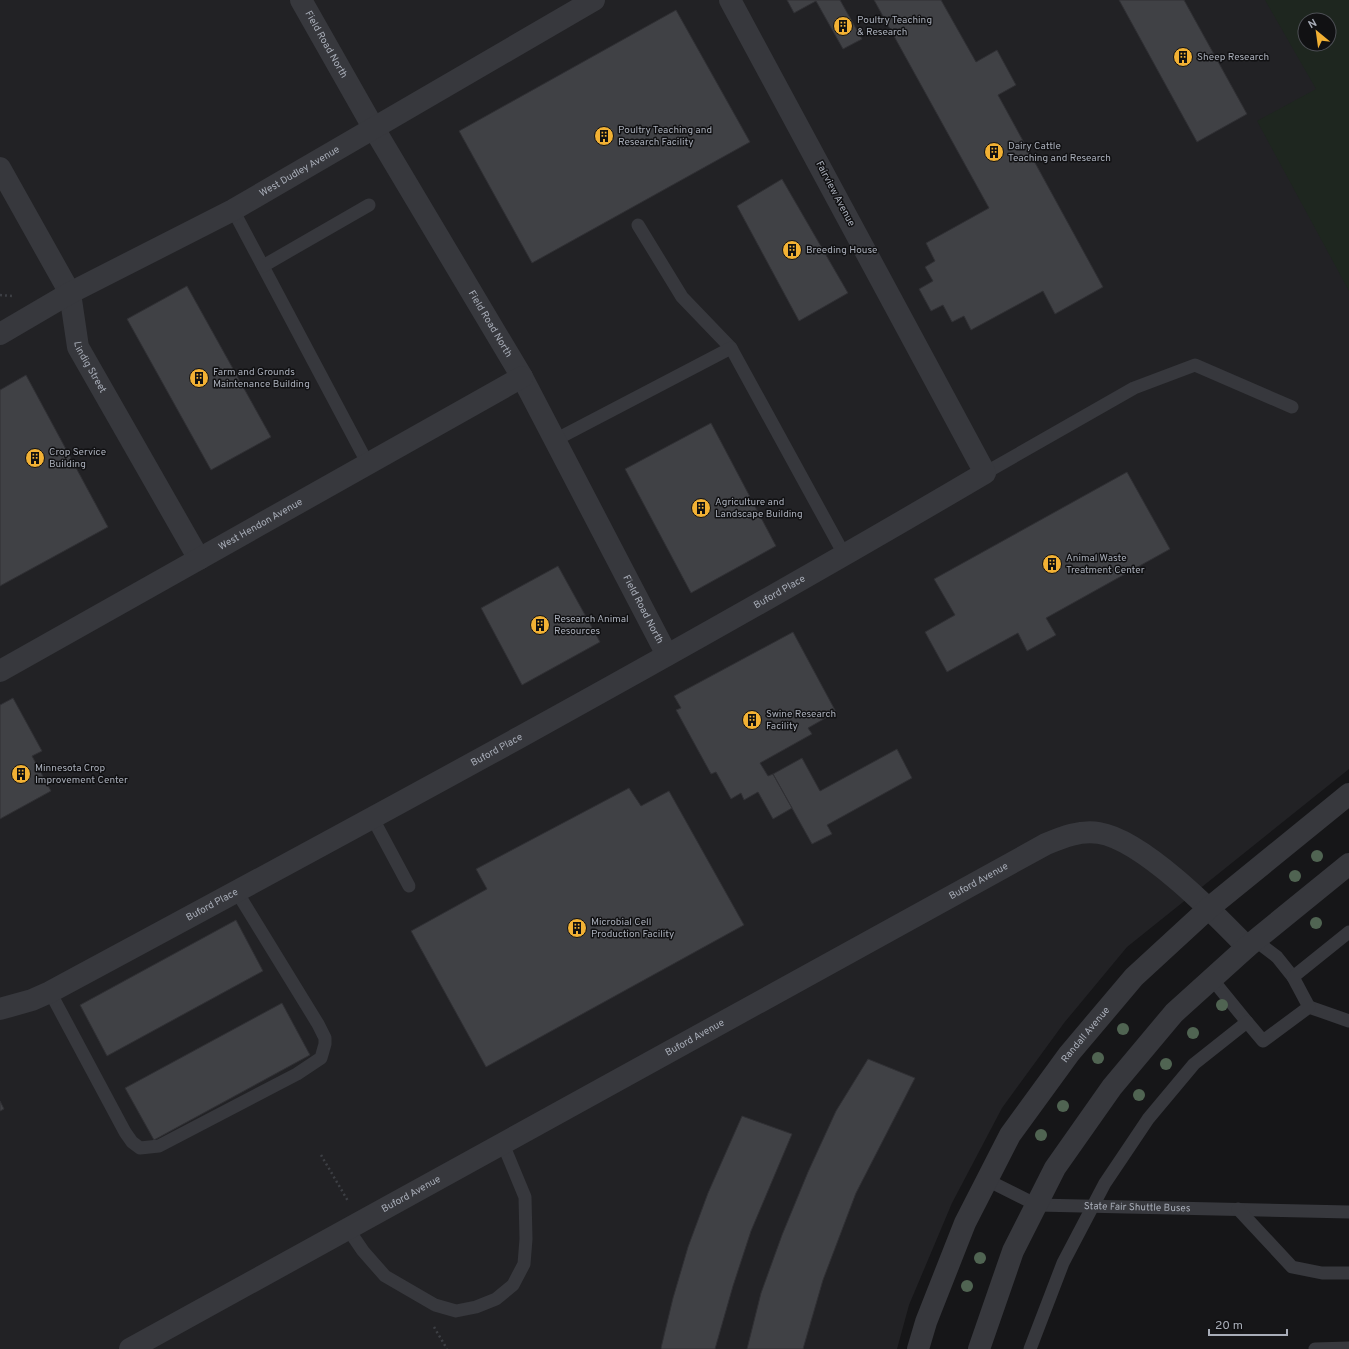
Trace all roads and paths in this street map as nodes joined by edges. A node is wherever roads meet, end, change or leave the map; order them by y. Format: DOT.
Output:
graph roads {
  1 [pos="301,0"];
  2 [pos="594,0"];
  3 [pos="730,0"];
  4 [pos="373,127"];
  5 [pos="0,168"];
  6 [pos="369,205"];
  7 [pos="233,210"];
  8 [pos="638,225"];
  9 [pos="264,266"];
  10 [pos="70,293"];
  11 [pos="0,334"];
  12 [pos="731,348"];
  13 [pos="522,377"];
  14 [pos="1292,407"];
  15 [pos="555,440"];
  16 [pos="368,464"];
  17 [pos="985,473"];
  18 [pos="845,556"];
  19 [pos="199,559"];
  20 [pos="667,655"];
  21 [pos="0,671"];
  22 [pos="1349,794"];
  23 [pos="372,817"];
  24 [pos="1349,864"];
  25 [pos="409,886"];
  26 [pos="237,892"];
  27 [pos="1209,908"];
  28 [pos="1349,932"];
  29 [pos="1251,943"];
  30 [pos="1293,977"];
  31 [pos="1212,979"];
  32 [pos="50,992"];
  33 [pos="1310,1007"];
  34 [pos="0,1009"];
  35 [pos="1349,1021"];
  36 [pos="1247,1022"];
  37 [pos="503,1144"];
  38 [pos="321,1155"];
  39 [pos="987,1180"];
  40 [pos="1037,1204"];
  41 [pos="1093,1206"];
  42 [pos="1238,1209"];
  43 [pos="1349,1212"];
  44 [pos="354,1226"];
  45 [pos="1349,1273"];
  46 [pos="434,1327"];
  47 [pos="1349,1348"];
  48 [pos="130,1349"];
  49 [pos="447,1349"];
  50 [pos="918,1349"];
  51 [pos="979,1349"];
  52 [pos="1030,1349"];
  53 [pos="1315,1349"];
  1 -- 4 [label="street, Field Road North"];
  2 -- 4 [label="street, West Dudley Avenue"];
  3 -- 17 [label="street, Fairview Avenue"];
  4 -- 7 [label="street, West Dudley Avenue"];
  4 -- 13 [label="street, Field Road North"];
  5 -- 10 [label="street, Lindig Street"];
  6 -- 9 [label="lane"];
  7 -- 9 [label="lane"];
  7 -- 10 [label="street, West Dudley Avenue"];
  8 -- 12 [label="lane"];
  9 -- 16 [label="lane"];
  10 -- 11 [label="street, West Dudley Avenue"];
  10 -- 19 [label="street, Lindig Street"];
  12 -- 15 [label="lane"];
  12 -- 18 [label="lane"];
  13 -- 15 [label="street, Field Road North"];
  13 -- 16 [label="street, West Hendon Avenue"];
  14 -- 17 [label="lane"];
  15 -- 20 [label="street, Field Road North"];
  16 -- 19 [label="street, West Hendon Avenue"];
  17 -- 18 [label="street, Buford Place"];
  18 -- 20 [label="street, Buford Place"];
  19 -- 21 [label="street, West Hendon Avenue"];
  20 -- 23 [label="street, Buford Place"];
  22 -- 27 [label="street, Randall Avenue"];
  23 -- 25 [label="lane"];
  23 -- 26 [label="street, Buford Place"];
  24 -- 29 [label="street"];
  26 -- 32 [label="street, Buford Place"];
  26 -- 32 [label="lane"];
  27 -- 29 [label="street, Buford Avenue"];
  27 -- 37 [label="street, Buford Avenue"];
  27 -- 39 [label="street, Randall Avenue"];
  28 -- 30 [label="lane"];
  29 -- 30 [label="lane"];
  29 -- 31 [label="street"];
  30 -- 33 [label="lane"];
  31 -- 36 [label="lane"];
  31 -- 40 [label="street"];
  32 -- 34 [label="street, Buford Place"];
  33 -- 35 [label="lane"];
  33 -- 36 [label="lane"];
  36 -- 41 [label="lane"];
  37 -- 44 [label="street, Buford Avenue"];
  37 -- 44 [label="lane"];
  38 -- 44 [label="path"];
  39 -- 40 [label="lane"];
  39 -- 50 [label="street, Randall Avenue"];
  40 -- 41 [label="lane, State Fair Shuttle Buses"];
  40 -- 51 [label="street"];
  41 -- 42 [label="lane, State Fair Shuttle Buses"];
  41 -- 52 [label="lane"];
  42 -- 43 [label="lane, State Fair Shuttle Buses"];
  42 -- 45 [label="lane"];
  44 -- 48 [label="street, Buford Avenue"];
  46 -- 49 [label="path"];
  47 -- 53 [label="lane"];
}
